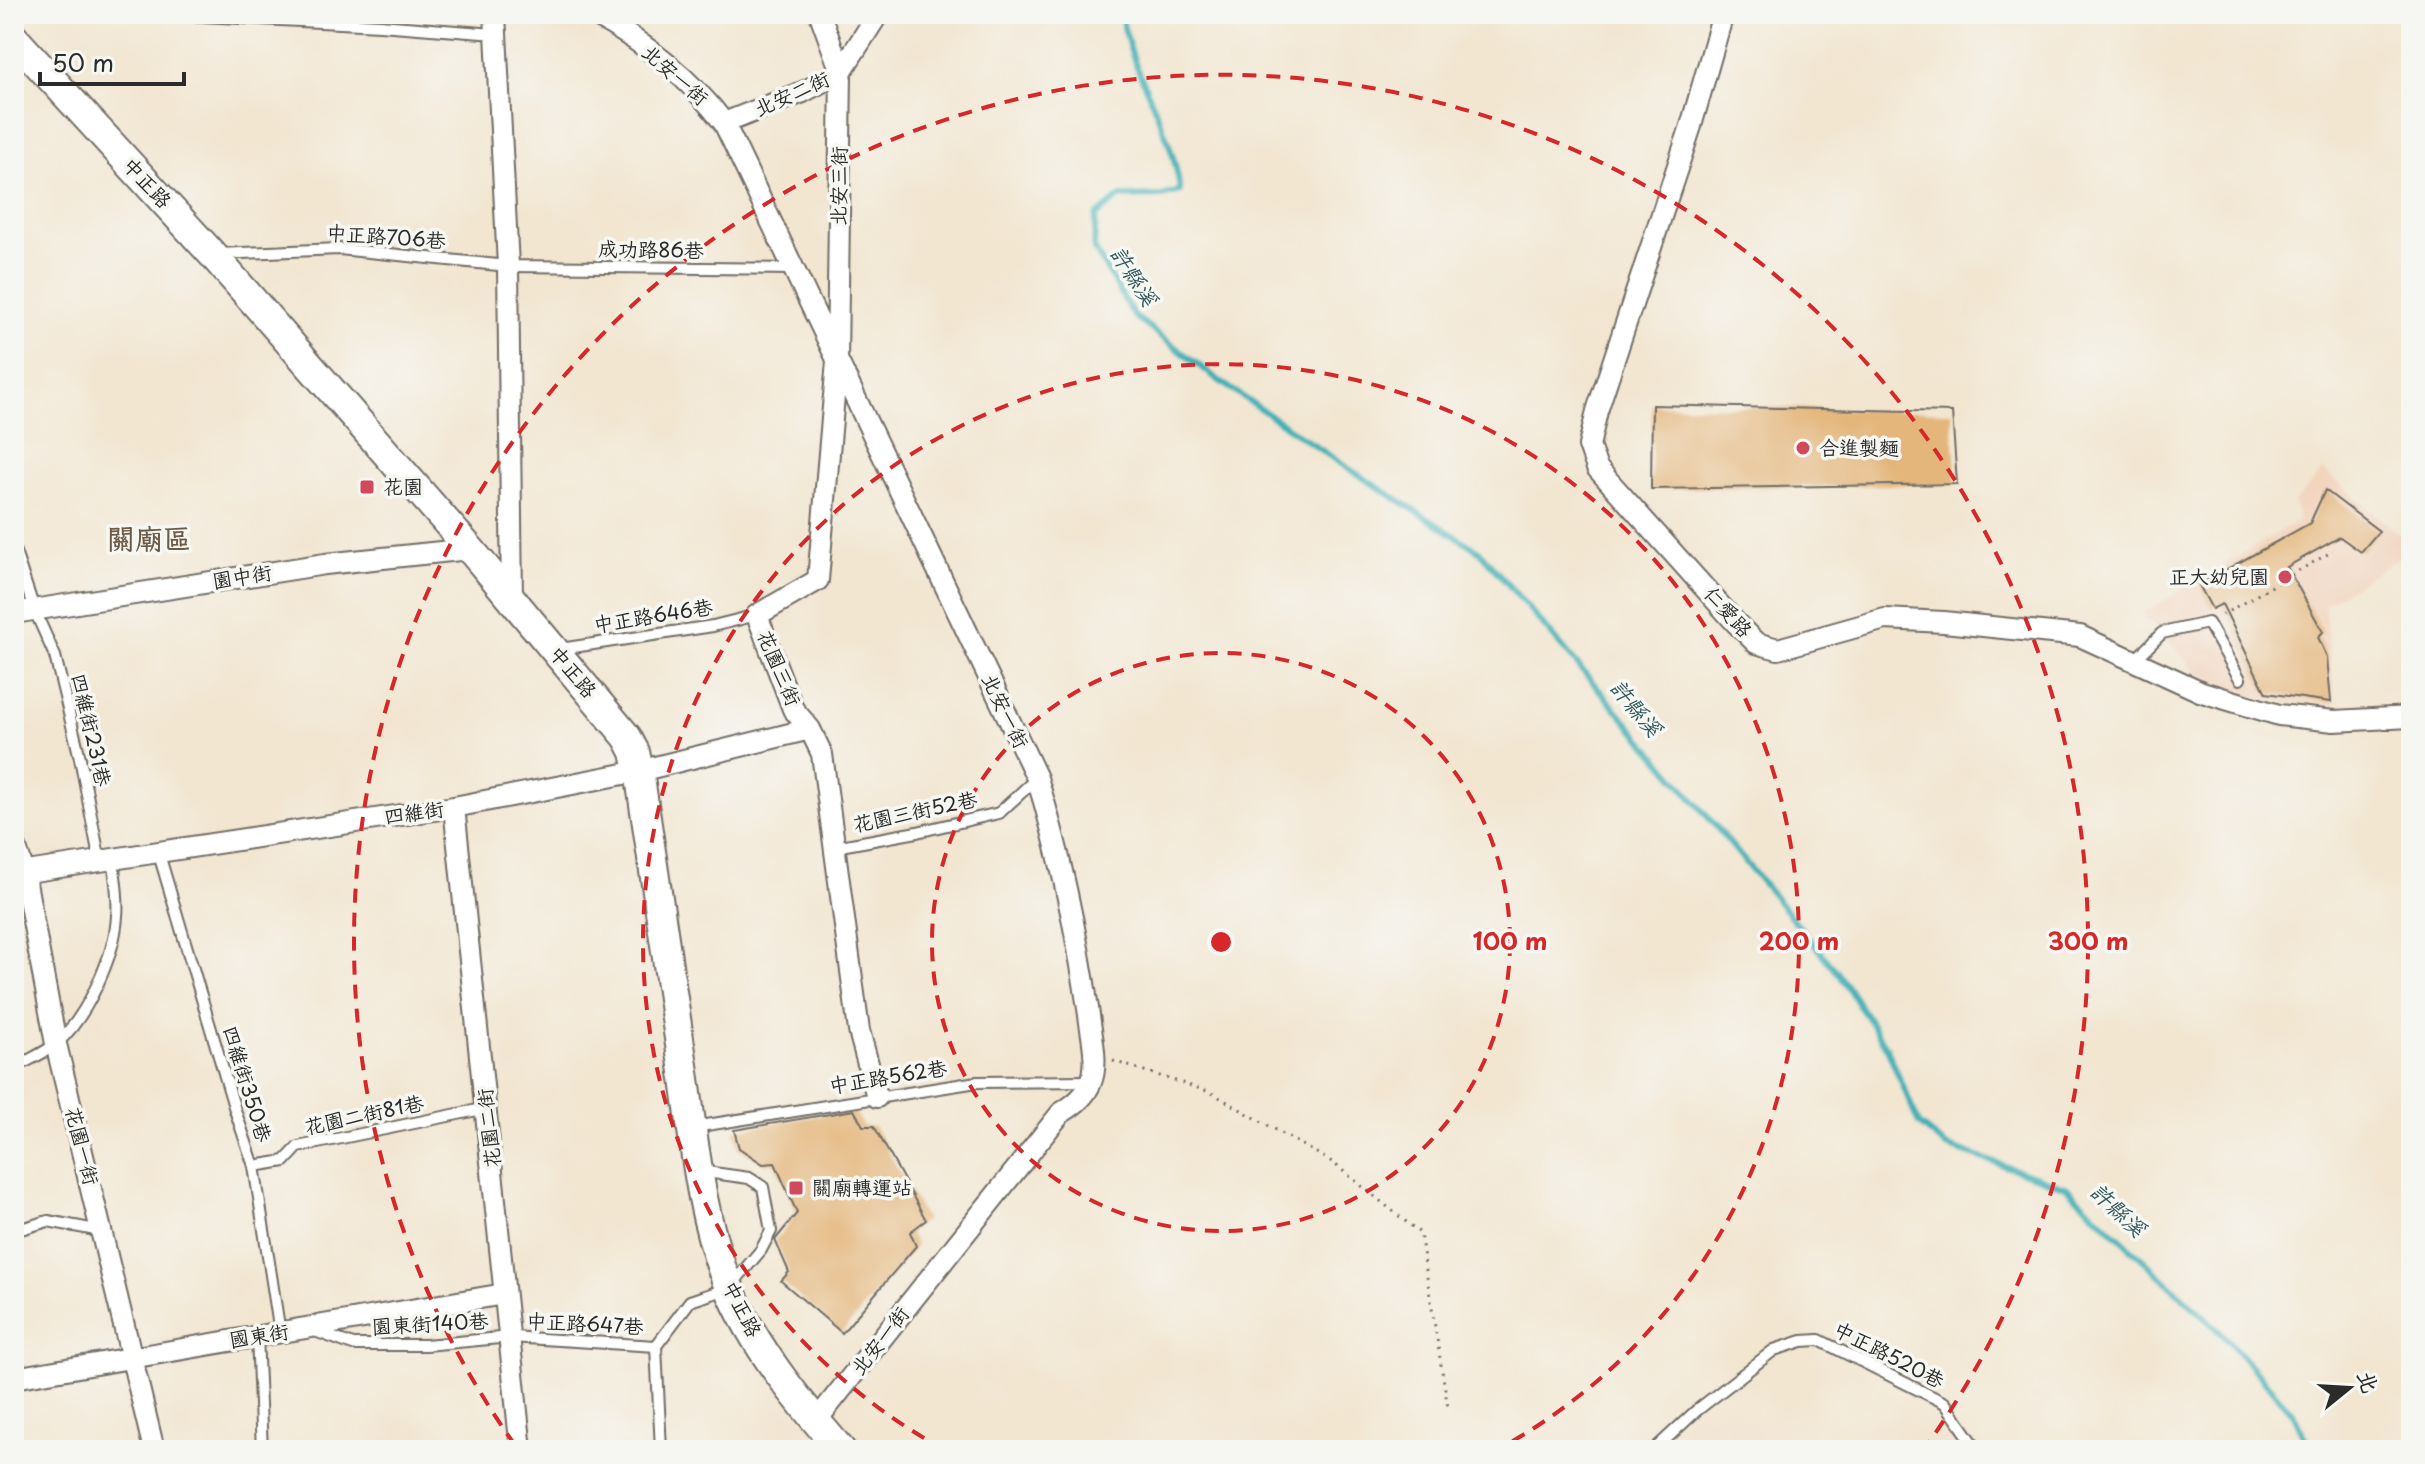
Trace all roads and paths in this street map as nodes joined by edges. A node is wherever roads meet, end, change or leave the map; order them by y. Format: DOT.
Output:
graph roads {
  1 [pos="162,14"];
  2 [pos="171,14"];
  3 [pos="593,14"];
  4 [pos="820,14"];
  5 [pos="878,14"];
  6 [pos="1723,14"];
  7 [pos="495,24"];
  8 [pos="20,55"];
  9 [pos="841,72"];
  10 [pos="724,123"];
  11 [pos="213,255"];
  12 [pos="508,266"];
  13 [pos="792,269"];
  14 [pos="837,361"];
  15 [pos="14,549"];
  16 [pos="470,549"];
  17 [pos="2333,551"];
  18 [pos="512,600"];
  19 [pos="24,611"];
  20 [pos="757,615"];
  21 [pos="2208,623"];
  22 [pos="554,650"];
  23 [pos="2135,660"];
  24 [pos="2240,679"];
  25 [pos="2411,717"];
  26 [pos="810,729"];
  27 [pos="639,771"];
  28 [pos="1037,778"];
  29 [pos="454,807"];
  30 [pos="14,842"];
  31 [pos="835,847"];
  32 [pos="158,851"];
  33 [pos="107,861"];
  34 [pos="19,873"];
  35 [pos="56,1044"];
  36 [pos="1094,1055"];
  37 [pos="14,1068"];
  38 [pos="1092,1081"];
  39 [pos="877,1097"];
  40 [pos="487,1108"];
  41 [pos="692,1128"];
  42 [pos="254,1166"];
  43 [pos="697,1171"];
  44 [pos="14,1231"];
  45 [pos="103,1231"];
  46 [pos="729,1288"];
  47 [pos="504,1294"];
  48 [pos="307,1328"];
  49 [pos="280,1333"];
  50 [pos="257,1336"];
  51 [pos="510,1337"];
  52 [pos="656,1346"];
  53 [pos="131,1358"];
  54 [pos="14,1378"];
  55 [pos="1448,1408"];
  56 [pos="816,1421"];
  57 [pos="154,1450"];
  58 [pos="262,1450"];
  59 [pos="521,1450"];
  60 [pos="661,1450"];
  61 [pos="841,1450"];
  62 [pos="1654,1450"];
  63 [pos="1978,1450"];
  1 -- 2 [label="lane"];
  2 -- 7 [label="lane"];
  3 -- 10 [label="street, 北安一街"];
  4 -- 9 [label="street, 北安三街"];
  5 -- 9 [label="street, 北安二街"];
  6 -- 23 [label="street, 仁愛路"];
  7 -- 12 [label="street"];
  8 -- 11 [label="main road, 中正路"];
  9 -- 10 [label="street, 北安二街"];
  9 -- 14 [label="street, 北安三街"];
  10 -- 13 [label="street, 北安一街"];
  11 -- 12 [label="lane, 中正路706巷"];
  11 -- 16 [label="main road, 中正路"];
  12 -- 13 [label="lane, 成功路86巷"];
  12 -- 18 [label="street"];
  13 -- 14 [label="street, 北安一街"];
  14 -- 20 [label="street, 花園三街"];
  14 -- 28 [label="street, 北安一街"];
  15 -- 19 [label="lane, 四維街231巷"];
  16 -- 18 [label="main road, 中正路"];
  16 -- 19 [label="street, 園中街"];
  17 -- 21 [label="path"];
  18 -- 22 [label="main road, 中正路"];
  19 -- 33 [label="lane, 四維街231巷"];
  20 -- 22 [label="lane, 中正路646巷"];
  20 -- 26 [label="street, 花園三街"];
  21 -- 23 [label="lane"];
  21 -- 24 [label="lane"];
  22 -- 27 [label="main road, 中正路"];
  23 -- 25 [label="street, 仁愛路"];
  26 -- 27 [label="street, 四維街"];
  26 -- 31 [label="street, 花園三街"];
  27 -- 29 [label="street, 四維街"];
  27 -- 41 [label="main road, 中正路"];
  28 -- 31 [label="lane, 花園三街52巷"];
  28 -- 36 [label="street, 北安一街"];
  29 -- 32 [label="street, 四維街"];
  29 -- 40 [label="street, 花園二街"];
  30 -- 34 [label="street, 花園一街"];
  31 -- 39 [label="street, 花園三街"];
  32 -- 33 [label="street, 四維街"];
  32 -- 42 [label="lane, 四維街350巷"];
  33 -- 34 [label="street, 四維街"];
  33 -- 35 [label="lane, 四維街231巷"];
  34 -- 35 [label="street, 花園一街"];
  35 -- 37 [label="lane"];
  35 -- 45 [label="street, 花園一街"];
  36 -- 38 [label="street, 北安一街"];
  36 -- 55 [label="path"];
  38 -- 39 [label="lane, 中正路562巷"];
  38 -- 56 [label="street, 北安一街"];
  39 -- 41 [label="lane, 中正路562巷"];
  40 -- 42 [label="lane, 花園二街81巷"];
  40 -- 47 [label="street, 花園二街"];
  41 -- 43 [label="main road, 中正路"];
  42 -- 49 [label="lane, 四維街350巷"];
  43 -- 46 [label="main road, 中正路"];
  43 -- 46 [label="lane"];
  44 -- 45 [label="lane"];
  45 -- 53 [label="street, 花園一街"];
  46 -- 52 [label="lane, 中正路647巷"];
  46 -- 56 [label="main road, 中正路"];
  47 -- 48 [label="street, 國東街"];
  47 -- 51 [label="street, 花園二街"];
  48 -- 49 [label="street, 國東街"];
  48 -- 51 [label="lane, 園東街140巷"];
  49 -- 50 [label="street, 國東街"];
  50 -- 53 [label="street, 國東街"];
  50 -- 58 [label="lane"];
  51 -- 52 [label="lane, 中正路647巷"];
  51 -- 59 [label="street, 花園二街"];
  52 -- 60 [label="lane"];
  53 -- 54 [label="street, 國東街"];
  53 -- 57 [label="street, 花園一街"];
  56 -- 61 [label="main road, 中正路"];
  62 -- 63 [label="lane, 中正路520巷"];
}
